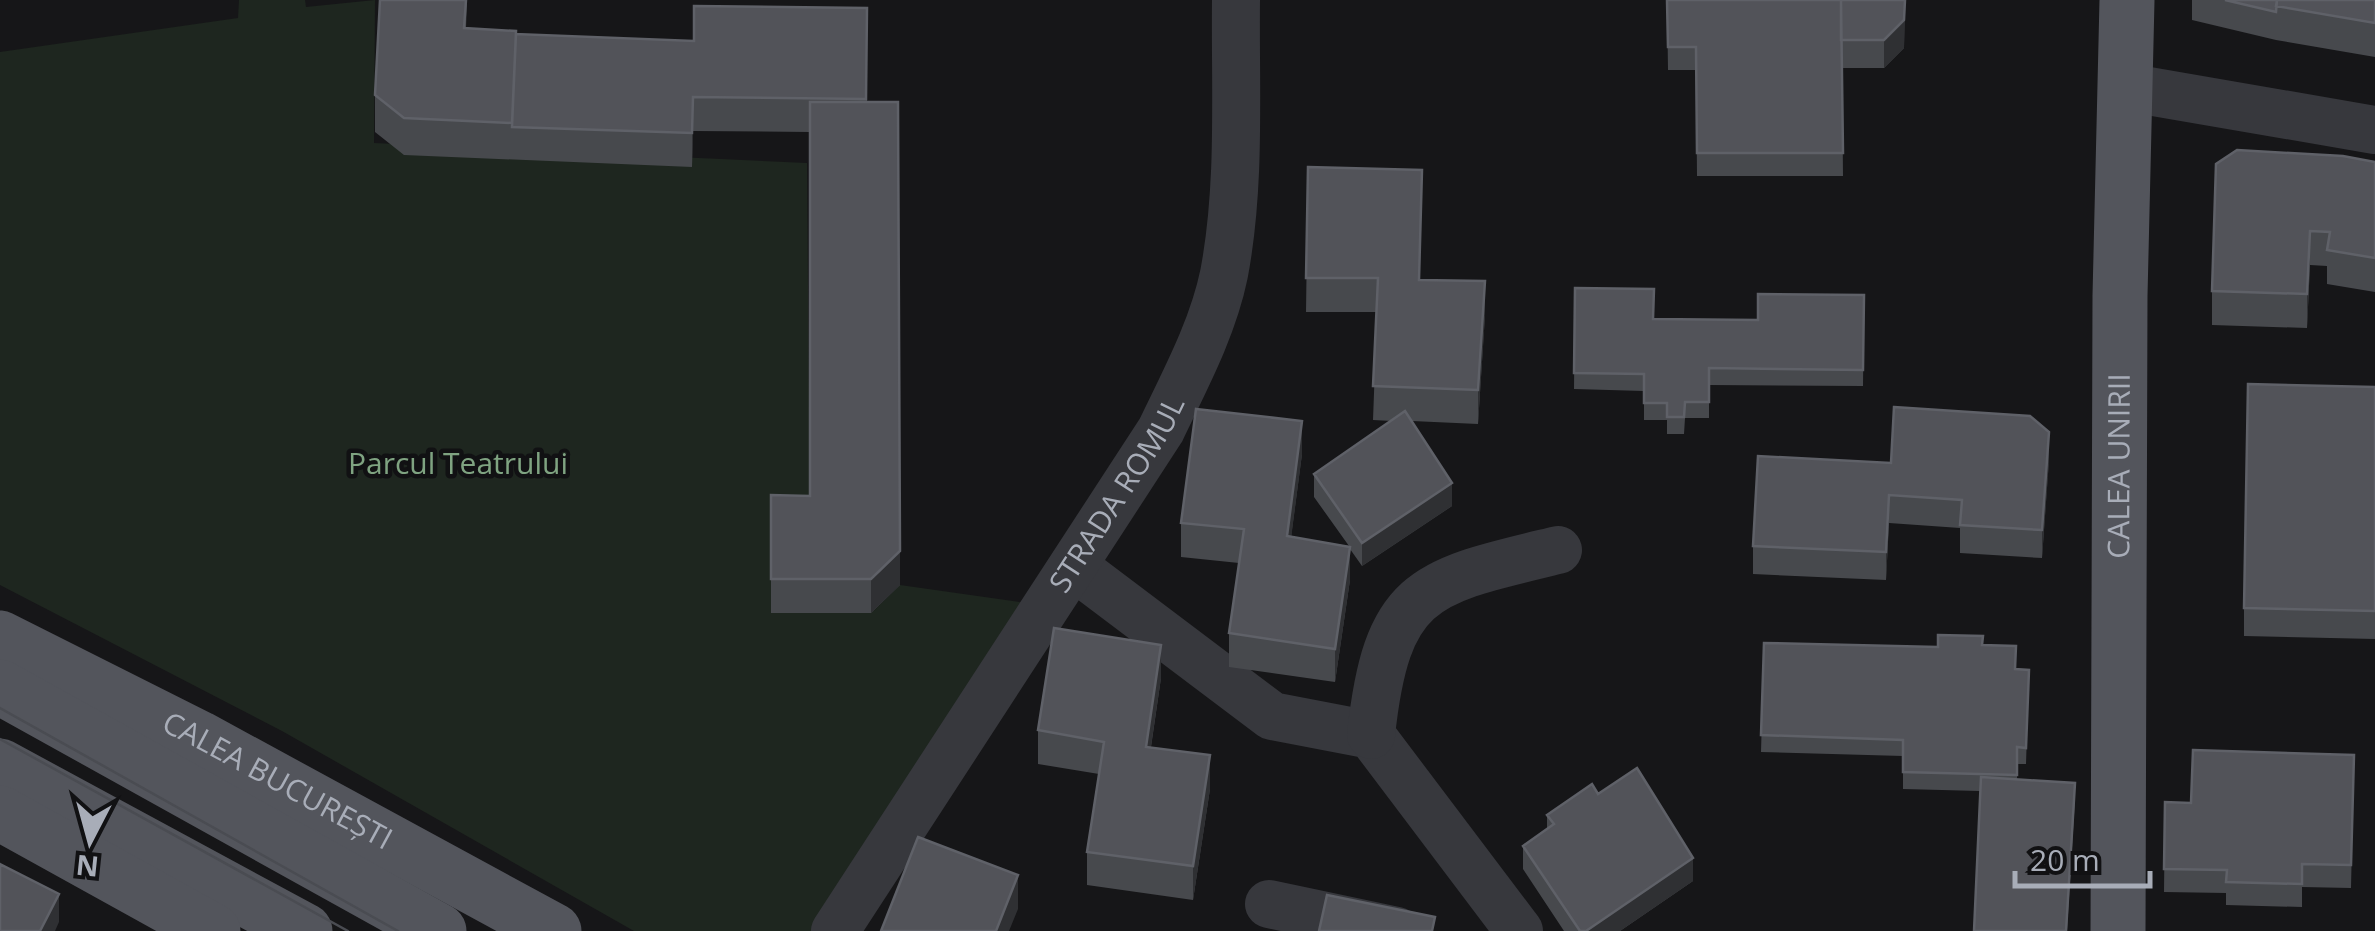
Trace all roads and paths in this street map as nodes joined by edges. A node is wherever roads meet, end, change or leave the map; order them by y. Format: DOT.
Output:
graph roads {
  1 [pos="1236,0"];
  2 [pos="2127,0"];
  3 [pos="2124,87"];
  4 [pos="2375,130"];
  5 [pos="1558,550"];
  6 [pos="1072,566"];
  7 [pos="0,638"];
  8 [pos="0,687"];
  9 [pos="1371,735"];
  10 [pos="0,766"];
  11 [pos="0,813"];
  12 [pos="1269,904"];
  13 [pos="213,931"];
  14 [pos="304,931"];
  15 [pos="438,931"];
  16 [pos="554,931"];
  17 [pos="835,931"];
  18 [pos="1397,931"];
  19 [pos="1519,931"];
  20 [pos="2118,931"];
  1 -- 6 [label="street, STRADA ROMUL"];
  2 -- 3 [label="main road, CALEA UNIRII"];
  3 -- 4 [label="street"];
  3 -- 20 [label="main road, CALEA UNIRII"];
  5 -- 9 [label="street"];
  6 -- 9 [label="street"];
  6 -- 17 [label="street, STRADA ROMUL"];
  7 -- 16 [label="main road, CALEA BUCUREȘTI"];
  8 -- 15 [label="main road"];
  9 -- 19 [label="street"];
  10 -- 14 [label="main road"];
  11 -- 13 [label="main road"];
  12 -- 18 [label="street"];
}
